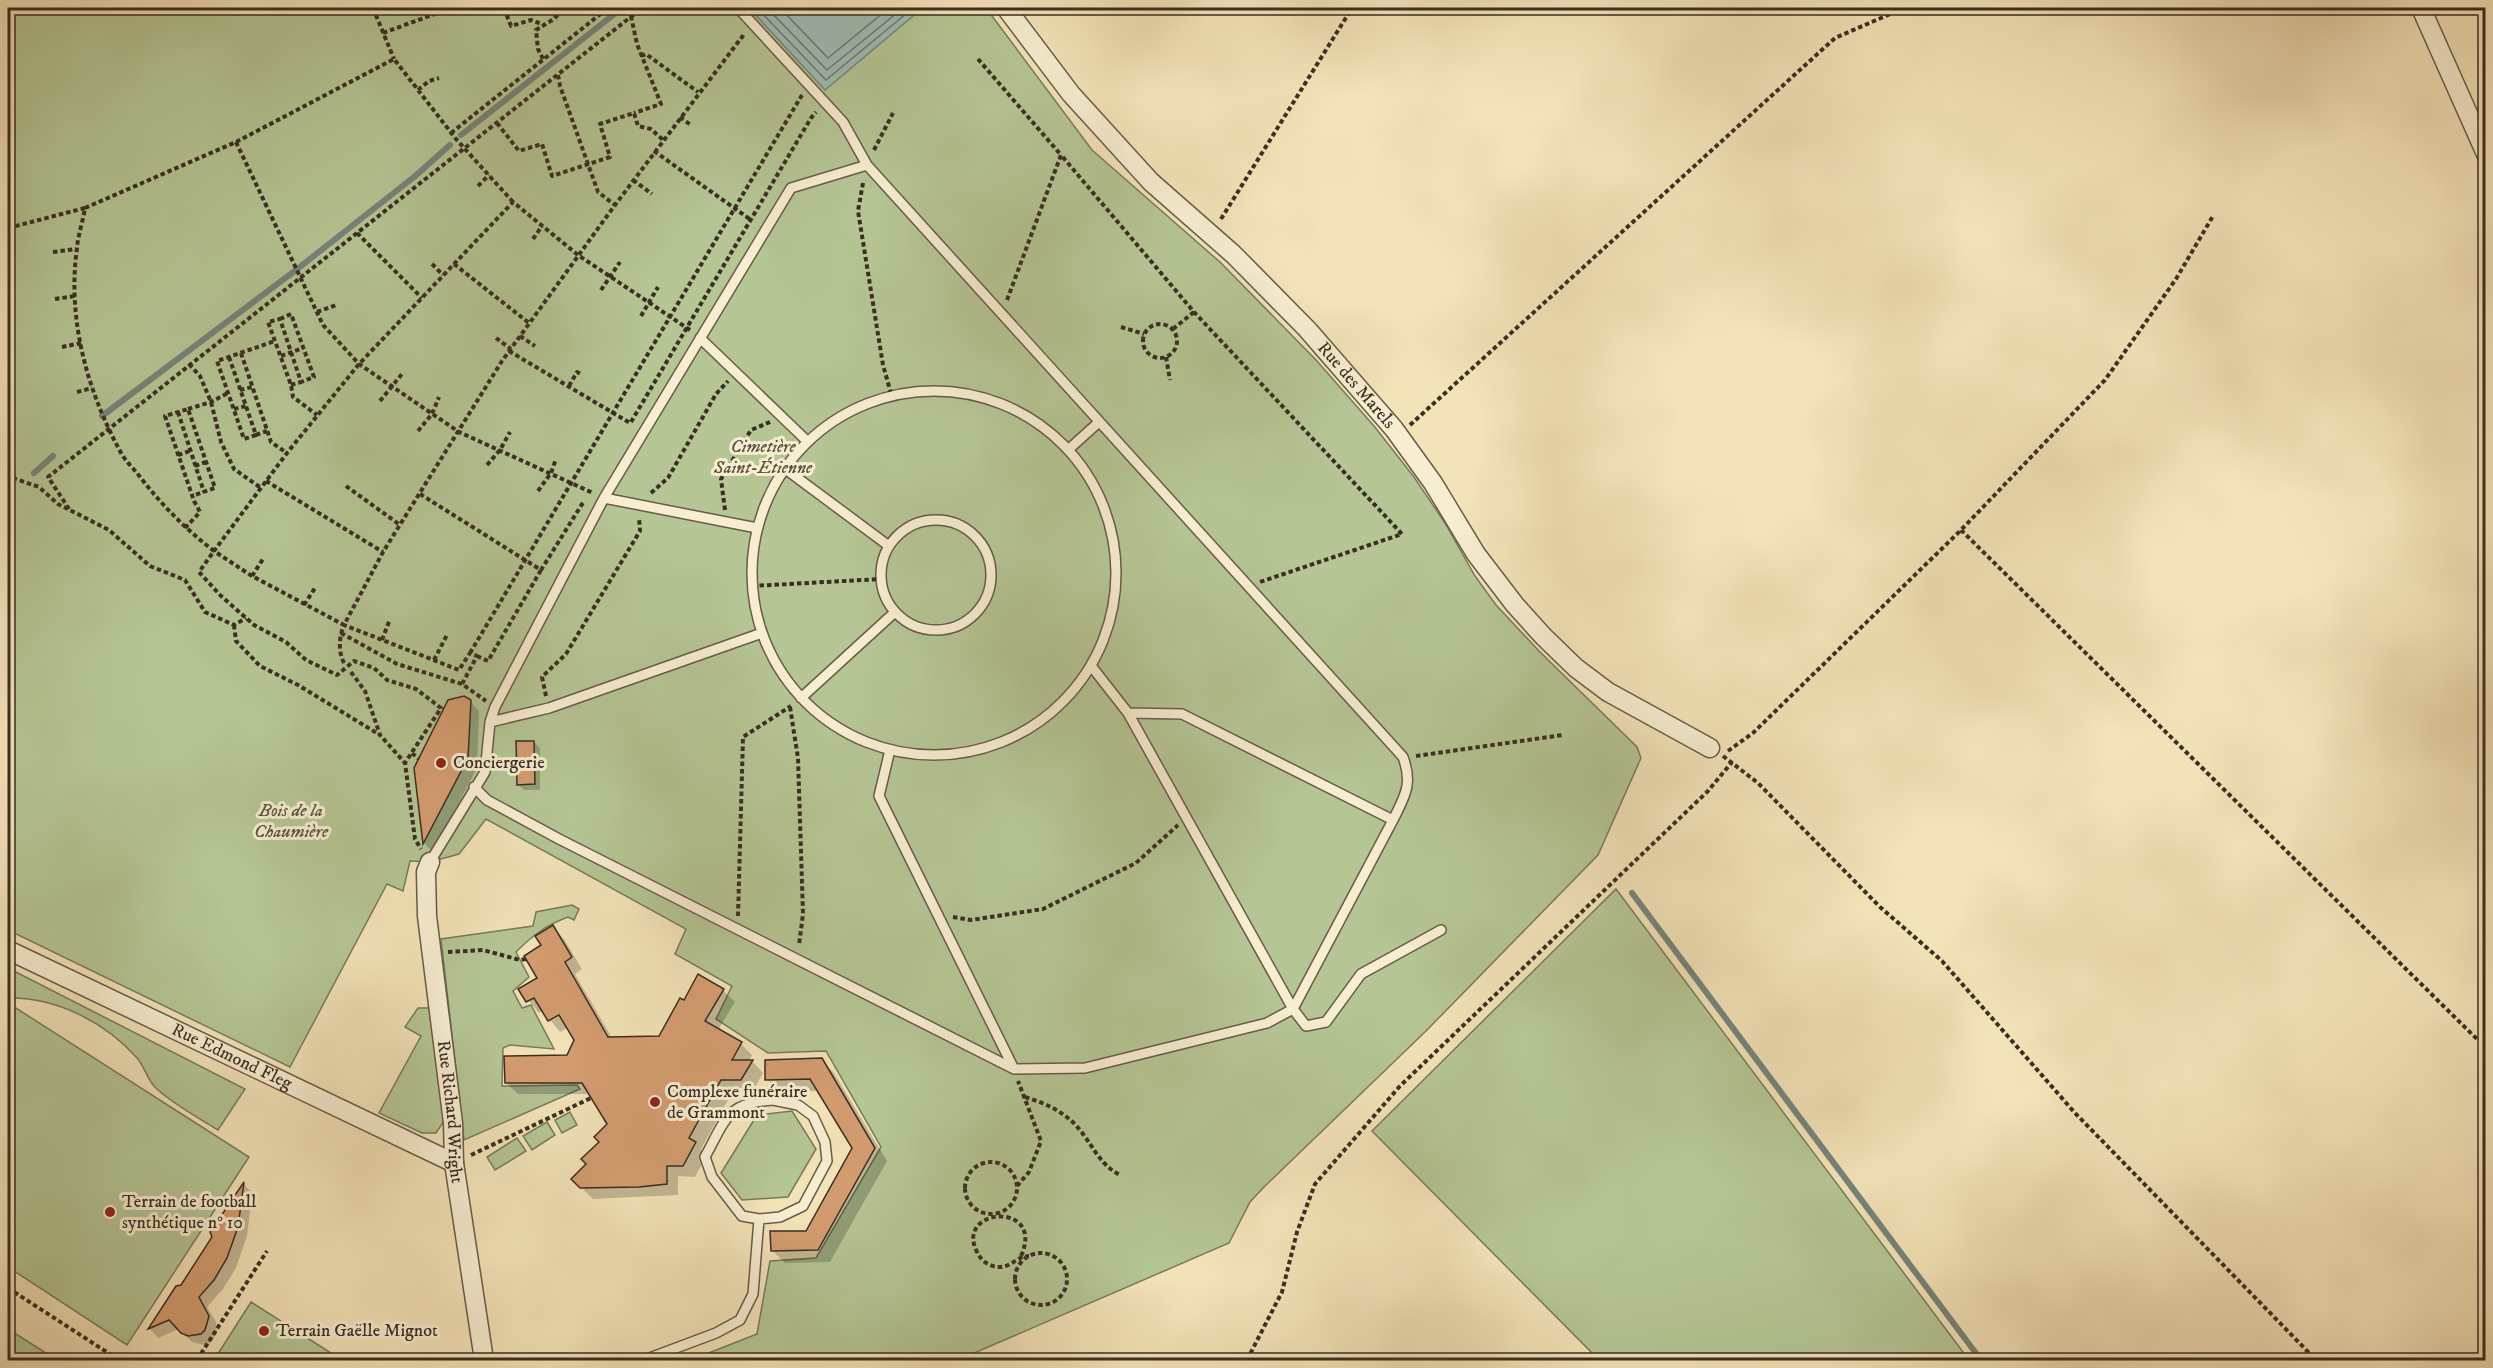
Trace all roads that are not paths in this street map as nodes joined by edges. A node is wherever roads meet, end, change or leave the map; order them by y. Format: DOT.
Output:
graph roads {
  1 [pos="738,8"];
  2 [pos="1006,8"];
  3 [pos="2421,8"];
  4 [pos="2486,154"];
  5 [pos="867,165"];
  6 [pos="700,338"];
  7 [pos="1099,422"];
  8 [pos="807,441"];
  9 [pos="1069,449"];
  10 [pos="784,468"];
  11 [pos="604,498"];
  12 [pos="757,528"];
  13 [pos="889,546"];
  14 [pos="895,612"];
  15 [pos="762,633"];
  16 [pos="1092,667"];
  17 [pos="801,698"];
  18 [pos="1128,713"];
  19 [pos="490,722"];
  20 [pos="890,750"];
  21 [pos="1716,751"];
  22 [pos="474,787"];
  23 [pos="1393,820"];
  24 [pos="430,862"];
  25 [pos="1441,930"];
  26 [pos="8,950"];
  27 [pos="1293,1009"];
  28 [pos="1014,1070"];
  29 [pos="454,1163"];
  30 [pos="759,1219"];
  31 [pos="484,1360"];
  32 [pos="644,1360"];
  1 -- 5 [label="lane"];
  2 -- 21 [label="street, Rue des Marels"];
  3 -- 4 [label="street"];
  5 -- 6 [label="lane"];
  5 -- 7 [label="lane"];
  6 -- 8 [label="lane"];
  6 -- 11 [label="lane"];
  7 -- 9 [label="lane"];
  7 -- 23 [label="lane"];
  8 -- 9 [label="lane"];
  8 -- 10 [label="lane"];
  9 -- 16 [label="lane"];
  10 -- 12 [label="lane"];
  10 -- 13 [label="lane"];
  11 -- 12 [label="lane"];
  11 -- 19 [label="lane"];
  12 -- 15 [label="lane"];
  13 -- 14 [label="lane"];
  13 -- 14 [label="lane"];
  14 -- 17 [label="lane"];
  15 -- 17 [label="lane"];
  15 -- 19 [label="lane"];
  16 -- 18 [label="lane"];
  16 -- 20 [label="lane"];
  17 -- 20 [label="lane"];
  18 -- 23 [label="lane"];
  18 -- 27 [label="lane"];
  19 -- 22 [label="lane"];
  20 -- 28 [label="lane"];
  22 -- 24 [label="lane"];
  22 -- 28 [label="lane"];
  23 -- 27 [label="lane"];
  24 -- 29 [label="street, Rue Richard Wright"];
  25 -- 27 [label="lane"];
  26 -- 29 [label="street, Rue Edmond Fleg"];
  27 -- 28 [label="lane"];
  29 -- 31 [label="street, Rue Richard Wright"];
  30 -- 30 [label="lane"];
  30 -- 32 [label="lane"];
}
